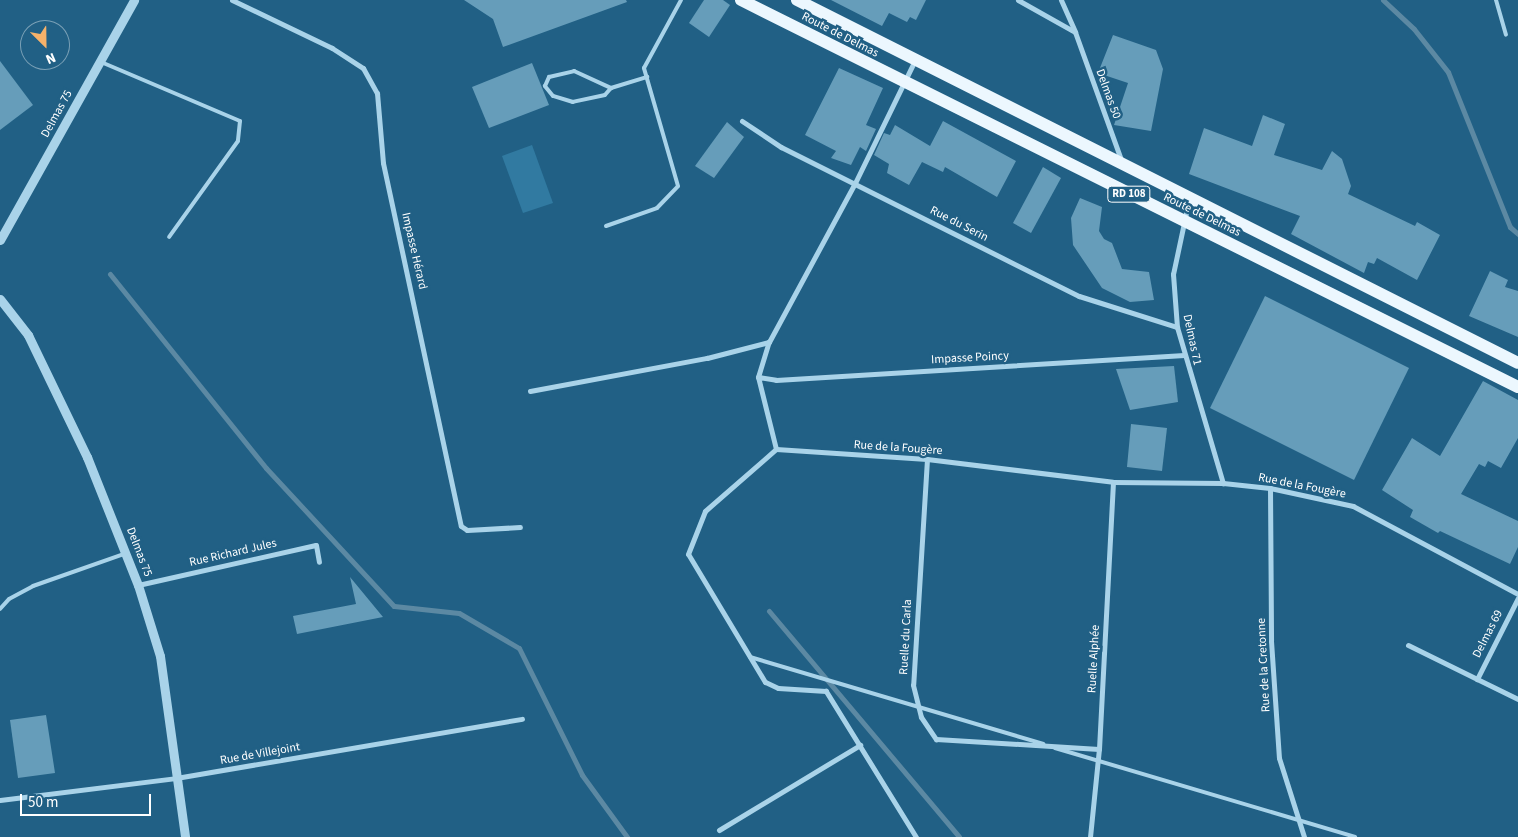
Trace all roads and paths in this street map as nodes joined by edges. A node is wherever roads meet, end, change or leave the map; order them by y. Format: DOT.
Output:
graph roads {
  1 [pos="134,0"];
  2 [pos="232,0"];
  3 [pos="681,0"];
  4 [pos="741,0"];
  5 [pos="797,0"];
  6 [pos="1018,0"];
  7 [pos="1061,0"];
  8 [pos="1496,0"];
  9 [pos="1075,32"];
  10 [pos="1506,35"];
  11 [pos="915,60"];
  12 [pos="101,62"];
  13 [pos="647,77"];
  14 [pos="904,84"];
  15 [pos="611,88"];
  16 [pos="742,121"];
  17 [pos="1122,163"];
  18 [pos="855,183"];
  19 [pos="1189,198"];
  20 [pos="1184,221"];
  21 [pos="606,226"];
  22 [pos="169,237"];
  23 [pos="0,240"];
  24 [pos="0,299"];
  25 [pos="1177,327"];
  26 [pos="770,342"];
  27 [pos="1184,356"];
  28 [pos="1518,362"];
  29 [pos="758,377"];
  30 [pos="1518,387"];
  31 [pos="530,391"];
  32 [pos="776,449"];
  33 [pos="927,459"];
  34 [pos="1113,482"];
  35 [pos="1223,483"];
  36 [pos="1270,488"];
  37 [pos="520,528"];
  38 [pos="127,554"];
  39 [pos="319,562"];
  40 [pos="138,584"];
  41 [pos="1518,594"];
  42 [pos="1518,598"];
  43 [pos="0,609"];
  44 [pos="1408,645"];
  45 [pos="750,657"];
  46 [pos="1477,679"];
  47 [pos="1518,699"];
  48 [pos="522,719"];
  49 [pos="860,744"];
  50 [pos="1099,749"];
  51 [pos="176,778"];
  52 [pos="0,800"];
  53 [pos="719,830"];
  54 [pos="185,837"];
  55 [pos="916,837"];
  56 [pos="1090,837"];
  57 [pos="1304,837"];
  58 [pos="1355,837"];
  1 -- 12 [label="street, Delmas 75"];
  2 -- 37 [label="street, Impasse Hérard"];
  3 -- 13 [label="lane"];
  4 -- 14 [label="main road, Route de Delmas / RD 108"];
  5 -- 11 [label="main road, Route de Delmas / RD 108"];
  6 -- 9 [label="street"];
  7 -- 9 [label="street, Delmas 50"];
  8 -- 10 [label="lane"];
  9 -- 17 [label="street, Delmas 50"];
  11 -- 14 [label="street"];
  11 -- 17 [label="main road, Route de Delmas / RD 108"];
  12 -- 22 [label="lane"];
  12 -- 23 [label="street, Delmas 75"];
  13 -- 15 [label="lane"];
  13 -- 21 [label="lane"];
  14 -- 18 [label="street"];
  14 -- 20 [label="main road, Route de Delmas / RD 108"];
  15 -- 15 [label="lane"];
  16 -- 18 [label="street, Rue du Serin"];
  17 -- 19 [label="main road, Route de Delmas / RD 108"];
  18 -- 25 [label="street, Rue du Serin"];
  18 -- 26 [label="street"];
  19 -- 20 [label="street, Delmas 71"];
  19 -- 28 [label="main road, Route de Delmas / RD 108"];
  20 -- 25 [label="street, Delmas 71"];
  20 -- 30 [label="main road, Route de Delmas / RD 108"];
  24 -- 38 [label="street, Delmas 75"];
  25 -- 27 [label="street, Delmas 71"];
  26 -- 29 [label="street"];
  26 -- 31 [label="street"];
  27 -- 29 [label="street, Impasse Poincy"];
  27 -- 35 [label="street, Delmas 71"];
  29 -- 32 [label="street"];
  32 -- 33 [label="street, Rue de la Fougère"];
  32 -- 45 [label="street"];
  33 -- 34 [label="street, Rue de la Fougère"];
  33 -- 50 [label="street, Ruelle du Carla"];
  34 -- 35 [label="street, Rue de la Fougère"];
  34 -- 50 [label="street, Ruelle Alphée"];
  35 -- 36 [label="street, Rue de la Fougère"];
  36 -- 41 [label="street, Rue de la Fougère"];
  36 -- 57 [label="street, Rue de la Cretonne"];
  38 -- 40 [label="street, Delmas 75"];
  38 -- 43 [label="lane"];
  39 -- 40 [label="street, Rue Richard Jules"];
  40 -- 51 [label="street, Delmas 75"];
  42 -- 46 [label="street, Delmas 69"];
  44 -- 46 [label="street"];
  45 -- 49 [label="street"];
  45 -- 58 [label="lane"];
  46 -- 47 [label="street"];
  48 -- 51 [label="street, Rue de Villejoint"];
  49 -- 53 [label="street"];
  49 -- 55 [label="street"];
  50 -- 56 [label="street, Ruelle Alphée"];
  51 -- 52 [label="street, Rue de Villejoint"];
  51 -- 54 [label="street, Delmas 75"];
}
